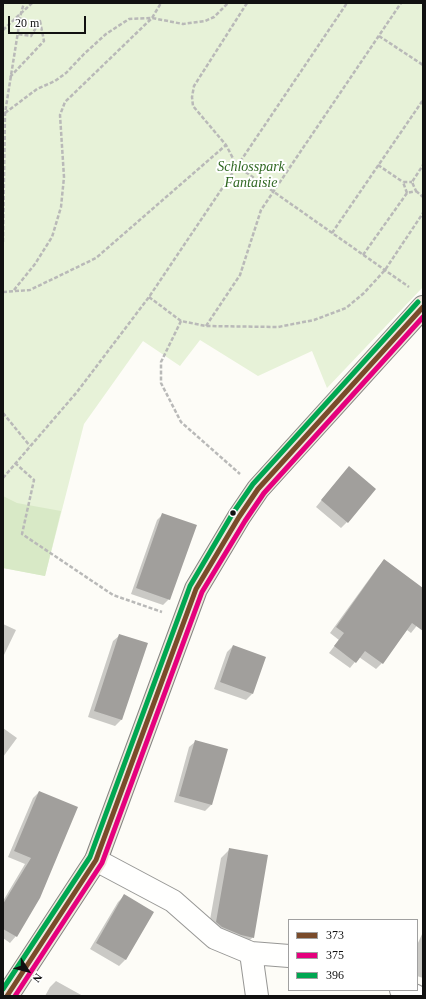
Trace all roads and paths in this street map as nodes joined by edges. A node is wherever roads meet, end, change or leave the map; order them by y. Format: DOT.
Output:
graph roads {
  1 [pos="24,3"];
  2 [pos="32,3"];
  3 [pos="161,3"];
  4 [pos="228,3"];
  5 [pos="247,3"];
  6 [pos="348,3"];
  7 [pos="401,3"];
  8 [pos="21,13"];
  9 [pos="152,18"];
  10 [pos="3,30"];
  11 [pos="18,34"];
  12 [pos="378,36"];
  13 [pos="423,65"];
  14 [pos="10,77"];
  15 [pos="423,100"];
  16 [pos="5,113"];
  17 [pos="226,145"];
  18 [pos="423,165"];
  19 [pos="237,166"];
  20 [pos="378,166"];
  21 [pos="403,182"];
  22 [pos="412,182"];
  23 [pos="274,191"];
  24 [pos="416,191"];
  25 [pos="407,192"];
  26 [pos="423,197"];
  27 [pos="423,213"];
  28 [pos="332,232"];
  29 [pos="3,242"];
  30 [pos="363,254"];
  31 [pos="385,270"];
  32 [pos="410,288"];
  33 [pos="14,290"];
  34 [pos="3,292"];
  35 [pos="149,297"];
  36 [pos="423,307"];
  37 [pos="181,321"];
  38 [pos="206,326"];
  39 [pos="3,412"];
  40 [pos="30,446"];
  41 [pos="15,463"];
  42 [pos="3,478"];
  43 [pos="258,489"];
  44 [pos="184,620"];
  45 [pos="96,860"];
  46 [pos="251,953"];
  47 [pos="288,956"];
  48 [pos="404,991"];
  49 [pos="6,996"];
  50 [pos="257,996"];
  51 [pos="416,996"];
  1 -- 8 [label="path"];
  2 -- 8 [label="path"];
  3 -- 9 [label="path"];
  4 -- 9 [label="path"];
  5 -- 17 [label="path"];
  6 -- 19 [label="path"];
  7 -- 12 [label="path"];
  8 -- 10 [label="path"];
  8 -- 11 [label="path"];
  9 -- 16 [label="path"];
  9 -- 33 [label="path"];
  11 -- 14 [label="path"];
  11 -- 14 [label="path"];
  12 -- 13 [label="path"];
  12 -- 23 [label="path"];
  14 -- 16 [label="path"];
  15 -- 20 [label="path"];
  16 -- 29 [label="path"];
  17 -- 19 [label="path"];
  17 -- 33 [label="path"];
  18 -- 22 [label="path"];
  19 -- 23 [label="path"];
  19 -- 35 [label="path"];
  20 -- 21 [label="path"];
  20 -- 28 [label="path"];
  21 -- 22 [label="path"];
  21 -- 25 [label="path"];
  22 -- 24 [label="path"];
  23 -- 28 [label="path"];
  23 -- 38 [label="path"];
  24 -- 25 [label="path"];
  24 -- 26 [label="path"];
  25 -- 30 [label="path"];
  27 -- 31 [label="path"];
  28 -- 30 [label="path"];
  30 -- 31 [label="path"];
  31 -- 32 [label="path"];
  31 -- 38 [label="path"];
  33 -- 34 [label="path"];
  35 -- 37 [label="path"];
  35 -- 40 [label="path"];
  36 -- 43 [label="main road"];
  37 -- 38 [label="path"];
  37 -- 43 [label="path"];
  39 -- 40 [label="path"];
  40 -- 41 [label="path"];
  41 -- 42 [label="path"];
  41 -- 44 [label="path"];
  43 -- 44 [label="main road"];
  44 -- 45 [label="main road"];
  45 -- 46 [label="street"];
  45 -- 49 [label="main road"];
  46 -- 47 [label="street"];
  46 -- 50 [label="street"];
  48 -- 51 [label="street"];
}
